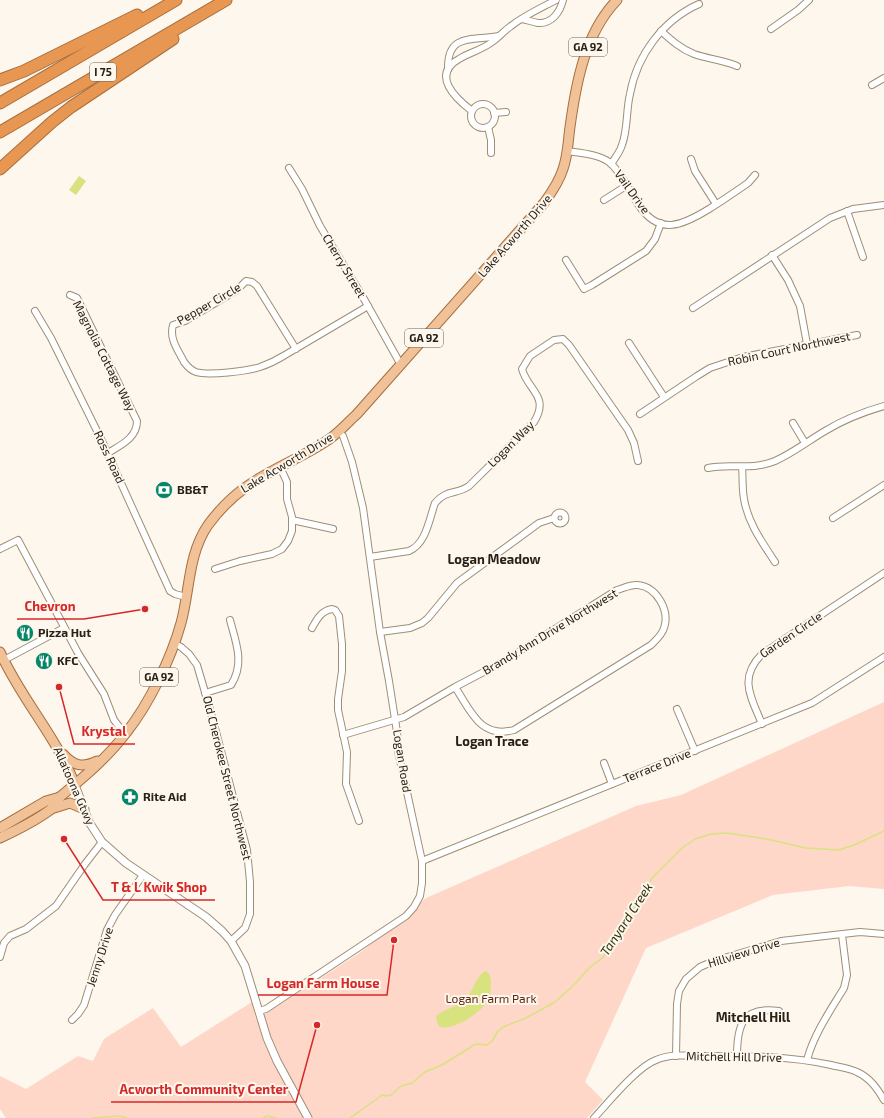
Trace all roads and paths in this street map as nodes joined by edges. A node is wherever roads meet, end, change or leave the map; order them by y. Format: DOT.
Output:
graph roads {
  1 [pos="226,0"];
  2 [pos="556,0"];
  3 [pos="562,0"];
  4 [pos="617,0"];
  5 [pos="810,0"];
  6 [pos="171,3"];
  7 [pos="698,4"];
  8 [pos="206,12"];
  9 [pos="522,18"];
  10 [pos="771,29"];
  11 [pos="661,31"];
  12 [pos="501,35"];
  13 [pos="737,66"];
  14 [pos="448,70"];
  15 [pos="884,78"];
  16 [pos="0,80"];
  17 [pos="872,85"];
  18 [pos="0,104"];
  19 [pos="472,111"];
  20 [pos="506,112"];
  21 [pos="494,113"];
  22 [pos="488,127"];
  23 [pos="0,132"];
  24 [pos="567,151"];
  25 [pos="491,153"];
  26 [pos="691,159"];
  27 [pos="611,164"];
  28 [pos="289,168"];
  29 [pos="0,169"];
  30 [pos="755,175"];
  31 [pos="626,186"];
  32 [pos="604,200"];
  33 [pos="716,204"];
  34 [pos="884,204"];
  35 [pos="847,211"];
  36 [pos="660,223"];
  37 [pos="772,255"];
  38 [pos="863,257"];
  39 [pos="566,260"];
  40 [pos="70,295"];
  41 [pos="368,306"];
  42 [pos="693,308"];
  43 [pos="35,311"];
  44 [pos="857,335"];
  45 [pos="629,344"];
  46 [pos="807,344"];
  47 [pos="296,349"];
  48 [pos="401,365"];
  49 [pos="664,397"];
  50 [pos="884,406"];
  51 [pos="640,414"];
  52 [pos="793,423"];
  53 [pos="339,431"];
  54 [pos="805,443"];
  55 [pos="108,453"];
  56 [pos="638,461"];
  57 [pos="280,467"];
  58 [pos="742,467"];
  59 [pos="708,468"];
  60 [pos="884,485"];
  61 [pos="554,518"];
  62 [pos="833,518"];
  63 [pos="292,520"];
  64 [pos="333,529"];
  65 [pos="0,549"];
  66 [pos="370,556"];
  67 [pos="775,562"];
  68 [pos="215,569"];
  69 [pos="884,574"];
  70 [pos="186,597"];
  71 [pos="230,620"];
  72 [pos="64,628"];
  73 [pos="312,628"];
  74 [pos="380,632"];
  75 [pos="174,643"];
  76 [pos="884,656"];
  77 [pos="2,657"];
  78 [pos="455,687"];
  79 [pos="205,693"];
  80 [pos="676,709"];
  81 [pos="395,721"];
  82 [pos="762,724"];
  83 [pos="125,734"];
  84 [pos="343,735"];
  85 [pos="59,750"];
  86 [pos="695,751"];
  87 [pos="103,757"];
  88 [pos="604,762"];
  89 [pos="612,784"];
  90 [pos="75,785"];
  91 [pos="60,797"];
  92 [pos="51,809"];
  93 [pos="84,809"];
  94 [pos="359,821"];
  95 [pos="0,828"];
  96 [pos="0,838"];
  97 [pos="102,842"];
  98 [pos="422,861"];
  99 [pos="143,874"];
  100 [pos="884,934"];
  101 [pos="842,935"];
  102 [pos="231,941"];
  103 [pos="0,956"];
  104 [pos="259,1011"];
  105 [pos="779,1011"];
  106 [pos="72,1020"];
  107 [pos="676,1056"];
  108 [pos="737,1056"];
  109 [pos="807,1060"];
  110 [pos="884,1100"];
  111 [pos="308,1118"];
  112 [pos="594,1118"];
  1 -- 8 [label="highway, I 75"];
  2 -- 9 [label="street"];
  3 -- 9 [label="street"];
  4 -- 24 [label="main road, Lake Acworth Drive / GA 92"];
  5 -- 10 [label="street"];
  6 -- 16 [label="highway"];
  6 -- 18 [label="highway, I 75"];
  7 -- 11 [label="street"];
  8 -- 23 [label="highway, I 75"];
  8 -- 29 [label="highway"];
  9 -- 12 [label="street"];
  11 -- 13 [label="street"];
  11 -- 27 [label="street"];
  12 -- 14 [label="street"];
  12 -- 14 [label="street"];
  14 -- 19 [label="street"];
  15 -- 17 [label="street"];
  19 -- 21 [label="street"];
  19 -- 22 [label="street"];
  20 -- 21 [label="street"];
  21 -- 22 [label="street"];
  22 -- 25 [label="street"];
  24 -- 27 [label="street, Vail Drive"];
  24 -- 48 [label="main road, Lake Acworth Drive / GA 92"];
  26 -- 33 [label="street"];
  27 -- 31 [label="street, Vail Drive"];
  28 -- 41 [label="street, Cherry Street"];
  30 -- 33 [label="street, Vail Drive"];
  31 -- 32 [label="street"];
  31 -- 36 [label="street, Vail Drive"];
  33 -- 36 [label="street, Vail Drive"];
  34 -- 35 [label="street"];
  35 -- 37 [label="street"];
  35 -- 38 [label="street"];
  36 -- 39 [label="street"];
  37 -- 42 [label="street"];
  37 -- 46 [label="street"];
  40 -- 55 [label="street, Magnolia Cottage Way"];
  41 -- 47 [label="street, Pepper Circle"];
  41 -- 48 [label="street, Cherry Street"];
  43 -- 55 [label="street, Ross Road"];
  44 -- 46 [label="street, Robin Court Northwest"];
  45 -- 49 [label="street"];
  46 -- 49 [label="street, Robin Court Northwest"];
  47 -- 47 [label="street, Pepper Circle"];
  48 -- 53 [label="main road, Lake Acworth Drive / GA 92"];
  49 -- 51 [label="street, Robin Court Northwest"];
  50 -- 54 [label="street"];
  52 -- 54 [label="street"];
  53 -- 57 [label="main road, Lake Acworth Drive / GA 92"];
  53 -- 66 [label="street, Logan Road"];
  54 -- 58 [label="street"];
  55 -- 70 [label="street, Ross Road"];
  56 -- 66 [label="street, Logan Way"];
  57 -- 63 [label="street"];
  57 -- 70 [label="main road, Lake Acworth Drive / GA 92"];
  58 -- 59 [label="street"];
  58 -- 67 [label="street"];
  60 -- 62 [label="street"];
  61 -- 74 [label="street"];
  63 -- 64 [label="street"];
  63 -- 68 [label="street"];
  65 -- 72 [label="street"];
  66 -- 74 [label="street, Logan Road"];
  69 -- 82 [label="street, Garden Circle"];
  70 -- 75 [label="main road, Lake Acworth Drive / GA 92"];
  71 -- 79 [label="street"];
  72 -- 77 [label="street"];
  72 -- 83 [label="street"];
  73 -- 84 [label="street"];
  74 -- 81 [label="street, Logan Road"];
  75 -- 79 [label="street, Old Cherokee Street Northwest"];
  75 -- 83 [label="main road, Lake Acworth Drive / GA 92"];
  76 -- 82 [label="street, Terrace Drive"];
  77 -- 85 [label="main road, Allatoona Gtwy"];
  78 -- 78 [label="street, Brandy Ann Drive Northwest"];
  78 -- 81 [label="street, Brandy Ann Drive Northwest"];
  79 -- 102 [label="street, Old Cherokee Street Northwest"];
  80 -- 86 [label="street"];
  81 -- 84 [label="street, Brandy Ann Drive Northwest"];
  81 -- 98 [label="street, Logan Road"];
  82 -- 86 [label="street, Terrace Drive"];
  83 -- 87 [label="main road, Lake Acworth Drive / GA 92"];
  84 -- 94 [label="street"];
  85 -- 87 [label="main road"];
  85 -- 90 [label="main road, Allatoona Gtwy"];
  86 -- 89 [label="street, Terrace Drive"];
  87 -- 90 [label="main road, Lake Acworth Drive / GA 92"];
  88 -- 89 [label="street"];
  89 -- 98 [label="street, Terrace Drive"];
  90 -- 91 [label="main road, Lake Acworth Drive / GA 92"];
  90 -- 93 [label="street, Allatoona Gtwy"];
  91 -- 92 [label="main road, Lake Acworth Drive / GA 92"];
  91 -- 95 [label="main road, Lake Acworth Drive / GA 92"];
  92 -- 93 [label="main road"];
  92 -- 96 [label="main road, Lake Acworth Drive / GA 92"];
  93 -- 97 [label="street, Allatoona Gtwy"];
  97 -- 99 [label="street, Allatoona Gtwy"];
  97 -- 103 [label="street"];
  98 -- 104 [label="street, Logan Road"];
  99 -- 102 [label="street, Allatoona Gtwy"];
  99 -- 106 [label="street, Jenny Drive"];
  100 -- 101 [label="street, Hillview Drive"];
  101 -- 107 [label="street, Hillview Drive"];
  101 -- 109 [label="street"];
  102 -- 104 [label="street, Allatoona Gtwy"];
  104 -- 111 [label="street, Allatoona Gtwy"];
  105 -- 108 [label="street"];
  107 -- 108 [label="street, Mitchell Hill Drive"];
  107 -- 112 [label="street, Mitchell Hill Drive"];
  108 -- 109 [label="street, Mitchell Hill Drive"];
  109 -- 110 [label="street, Mitchell Hill Drive"];
}
